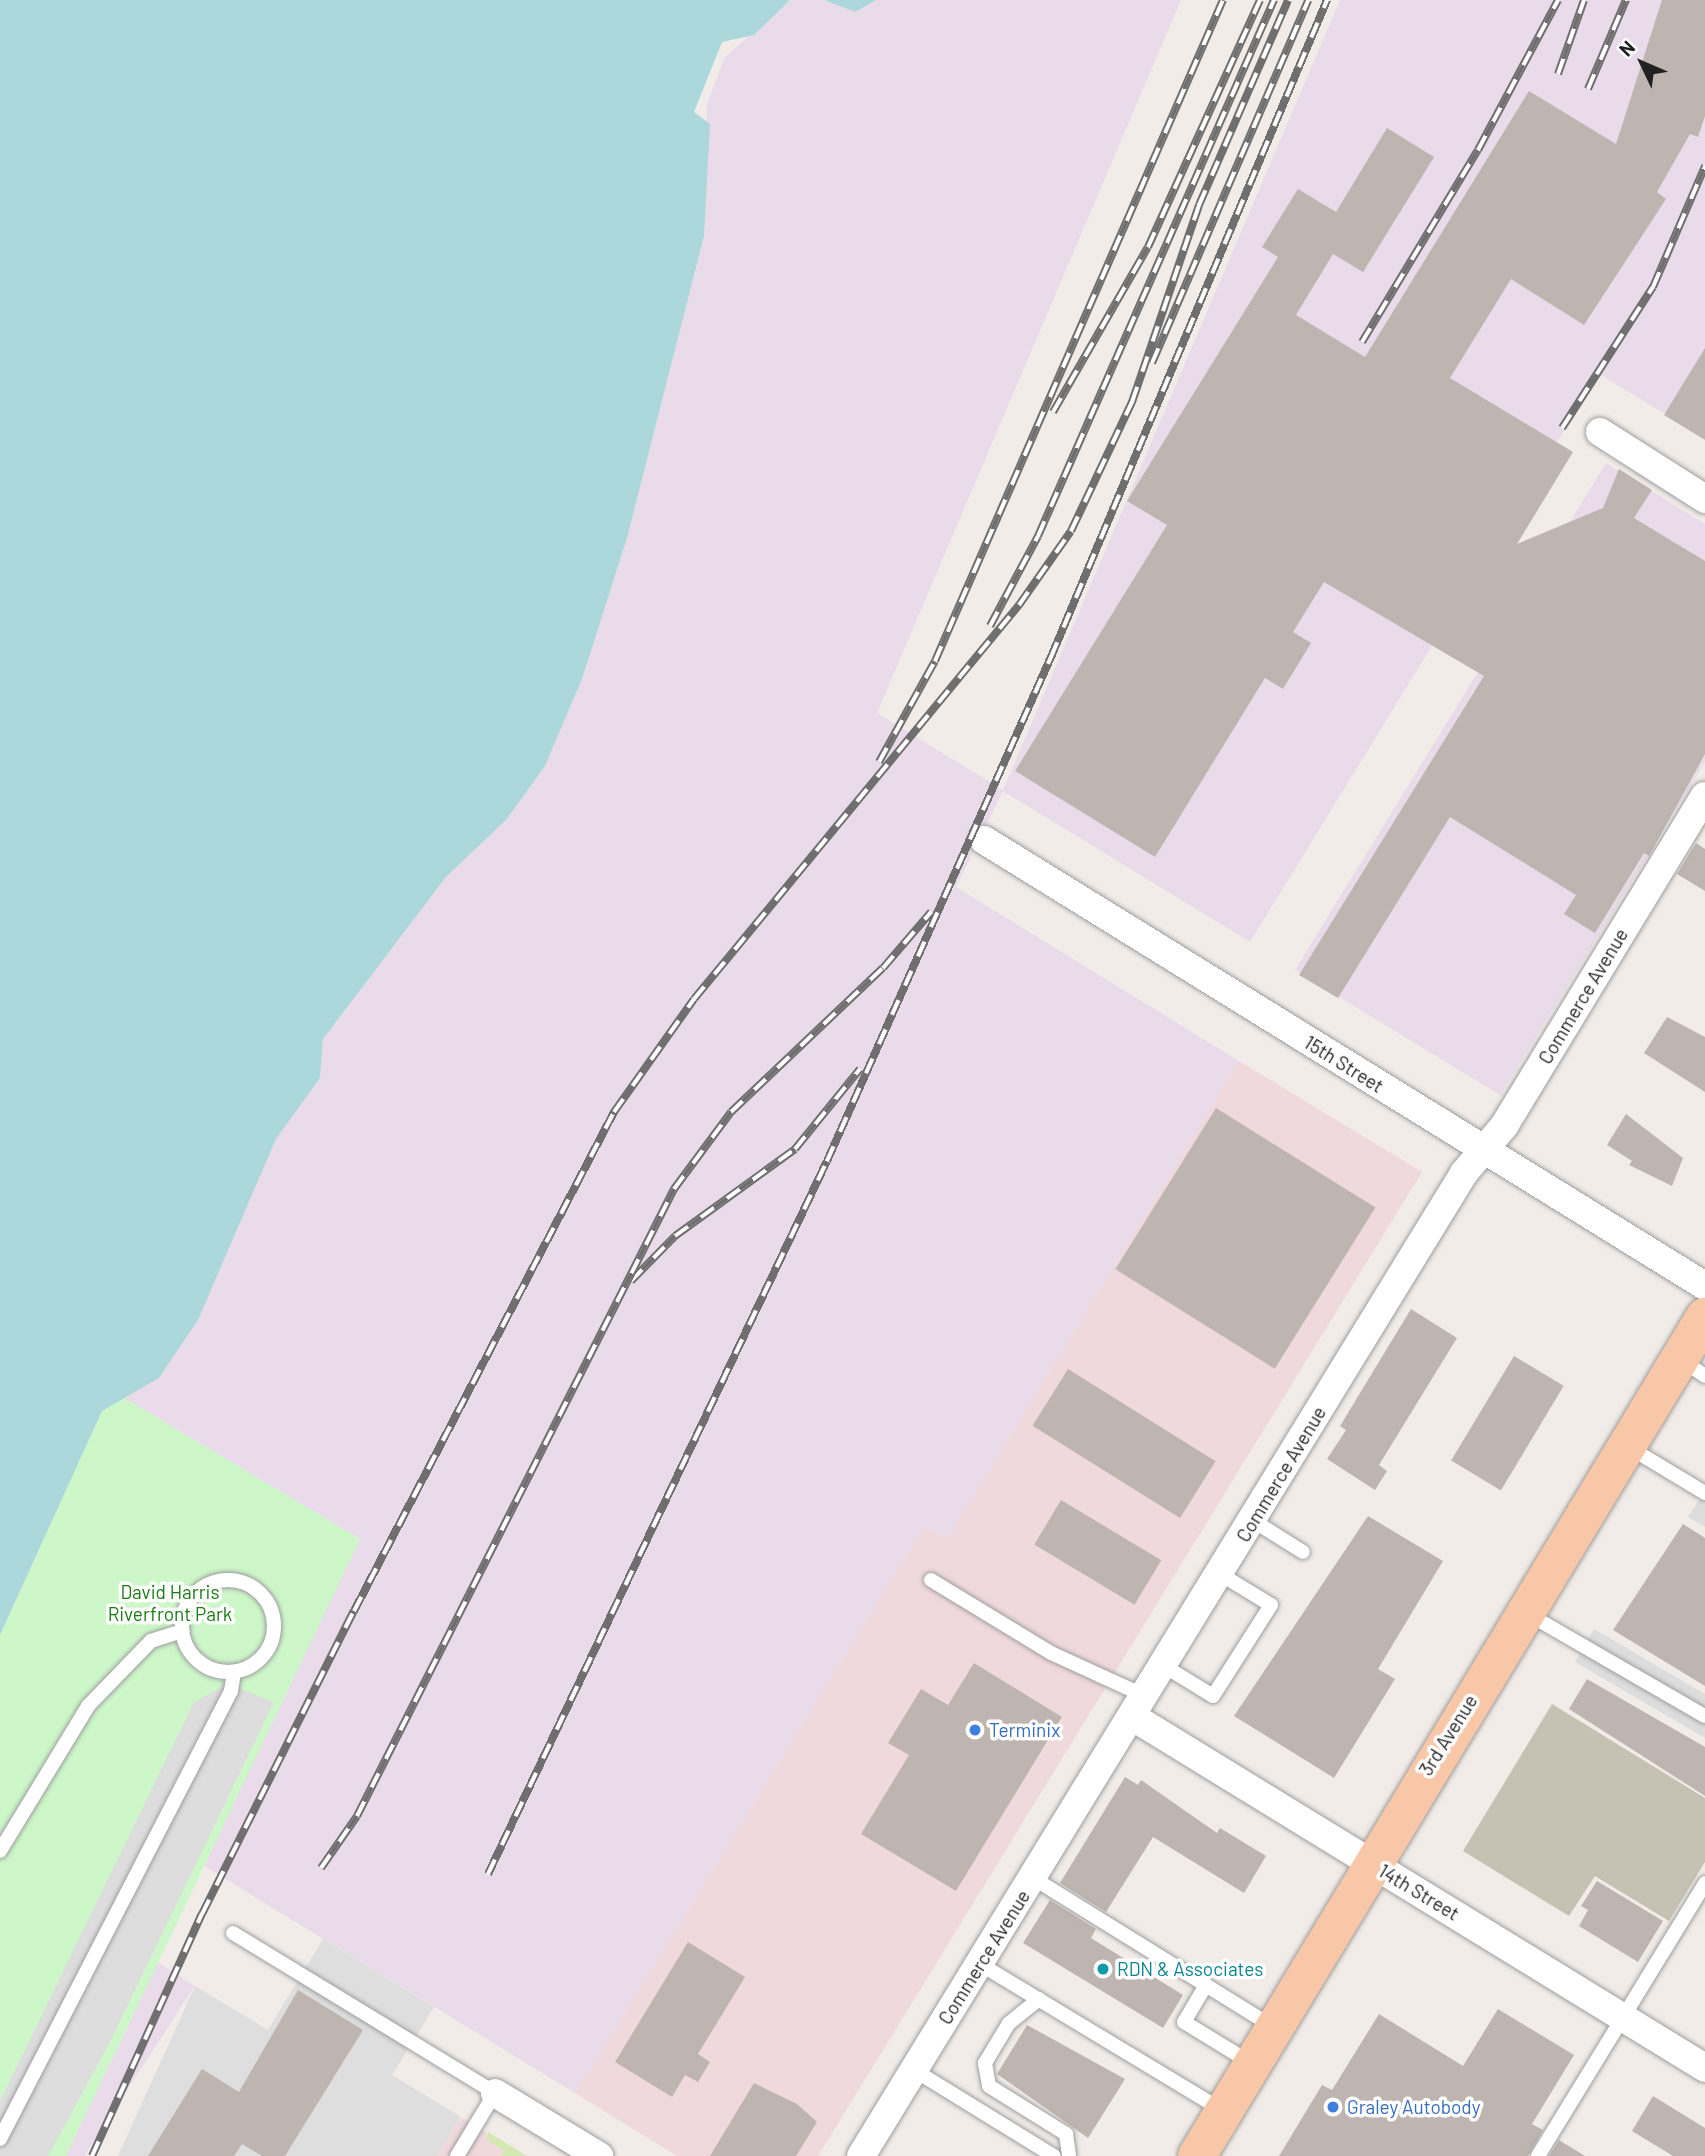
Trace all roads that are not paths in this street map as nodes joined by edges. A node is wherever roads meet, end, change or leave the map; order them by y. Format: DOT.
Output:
graph roads {
  1 [pos="1600,432"];
  2 [pos="1705,499"];
  3 [pos="1705,796"];
  4 [pos="984,840"];
  5 [pos="1483,1151"];
  6 [pos="1705,1286"];
  7 [pos="1705,1317"];
  8 [pos="1692,1367"];
  9 [pos="1626,1446"];
  10 [pos="1705,1493"];
  11 [pos="1252,1520"];
  12 [pos="1303,1552"];
  13 [pos="1220,1574"];
  14 [pos="931,1580"];
  15 [pos="1524,1611"];
  16 [pos="182,1631"];
  17 [pos="1164,1666"];
  18 [pos="234,1672"];
  19 [pos="1139,1706"];
  20 [pos="1705,1716"];
  21 [pos="0,1851"];
  22 [pos="1371,1863"];
  23 [pos="1033,1878"];
  24 [pos="1705,1883"];
  25 [pos="233,1933"];
  26 [pos="980,1964"];
  27 [pos="1206,1985"];
  28 [pos="1039,1999"];
  29 [pos="1622,2018"];
  30 [pos="1273,2027"];
  31 [pos="1252,2063"];
  32 [pos="1705,2068"];
  33 [pos="914,2070"];
  34 [pos="495,2093"];
  35 [pos="1223,2111"];
  36 [pos="0,2139"];
  37 [pos="457,2156"];
  38 [pos="599,2156"];
  39 [pos="861,2156"];
  40 [pos="1054,2156"];
  41 [pos="1069,2156"];
  42 [pos="1197,2156"];
  43 [pos="1538,2156"];
  1 -- 2 [label="street"];
  3 -- 5 [label="street, Commerce Avenue"];
  4 -- 5 [label="street, 15th Street"];
  5 -- 6 [label="street, 15th Street"];
  5 -- 11 [label="street, Commerce Avenue"];
  7 -- 8 [label="main road, 3rd Avenue"];
  8 -- 9 [label="main road, 3rd Avenue"];
  9 -- 10 [label="lane"];
  9 -- 15 [label="main road, 3rd Avenue"];
  11 -- 12 [label="lane"];
  11 -- 13 [label="street, Commerce Avenue"];
  13 -- 17 [label="street, Commerce Avenue"];
  13 -- 17 [label="lane"];
  14 -- 19 [label="lane"];
  15 -- 20 [label="lane"];
  15 -- 22 [label="main road, 3rd Avenue"];
  16 -- 18 [label="lane"];
  16 -- 18 [label="lane"];
  16 -- 21 [label="lane"];
  17 -- 19 [label="street, Commerce Avenue"];
  18 -- 36 [label="lane"];
  19 -- 22 [label="street, 14th Street"];
  19 -- 23 [label="street, Commerce Avenue"];
  22 -- 29 [label="street, 14th Street"];
  22 -- 30 [label="main road, 3rd Avenue"];
  23 -- 26 [label="street, Commerce Avenue"];
  23 -- 27 [label="lane"];
  24 -- 29 [label="lane"];
  25 -- 34 [label="lane"];
  26 -- 28 [label="lane"];
  26 -- 33 [label="street, Commerce Avenue"];
  27 -- 30 [label="lane"];
  27 -- 31 [label="lane"];
  28 -- 35 [label="lane"];
  28 -- 41 [label="lane"];
  29 -- 32 [label="street, 14th Street"];
  29 -- 43 [label="lane"];
  30 -- 31 [label="main road, 3rd Avenue"];
  31 -- 35 [label="main road, 3rd Avenue"];
  33 -- 39 [label="street, Commerce Avenue"];
  33 -- 40 [label="lane"];
  34 -- 37 [label="lane"];
  34 -- 38 [label="street"];
  35 -- 42 [label="main road, 3rd Avenue"];
}
